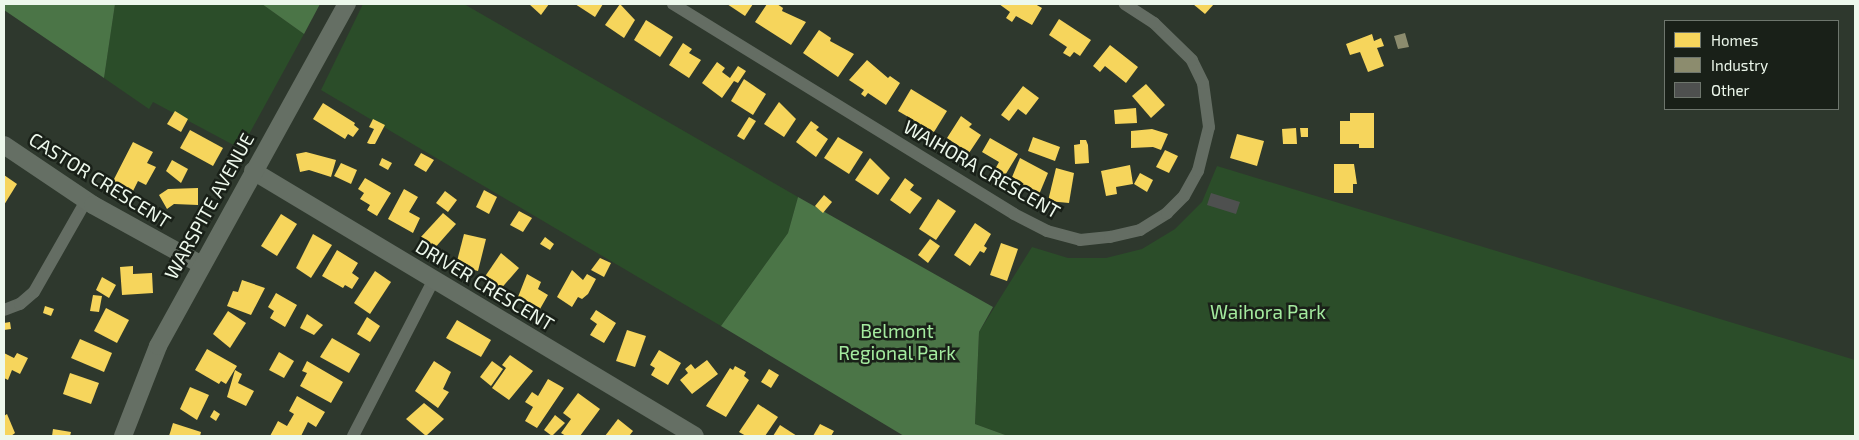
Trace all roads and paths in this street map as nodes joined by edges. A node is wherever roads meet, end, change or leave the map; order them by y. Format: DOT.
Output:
graph roads {
  1 [pos="346,4"];
  2 [pos="673,4"];
  3 [pos="1125,4"];
  4 [pos="4,145"];
  5 [pos="253,171"];
  6 [pos="86,201"];
  7 [pos="200,264"];
  8 [pos="434,279"];
  9 [pos="4,310"];
  10 [pos="123,436"];
  11 [pos="354,436"];
  12 [pos="695,436"];
  1 -- 5 [label="street, WARSPITE AVENUE"];
  2 -- 3 [label="street, WAIHORA CRESCENT"];
  4 -- 6 [label="street, CASTOR CRESCENT"];
  5 -- 7 [label="street, WARSPITE AVENUE"];
  5 -- 8 [label="street, DRIVER CRESCENT"];
  6 -- 7 [label="street, CASTOR CRESCENT"];
  6 -- 9 [label="street"];
  7 -- 10 [label="street, WARSPITE AVENUE"];
  8 -- 11 [label="street"];
  8 -- 12 [label="street, DRIVER CRESCENT"];
}
